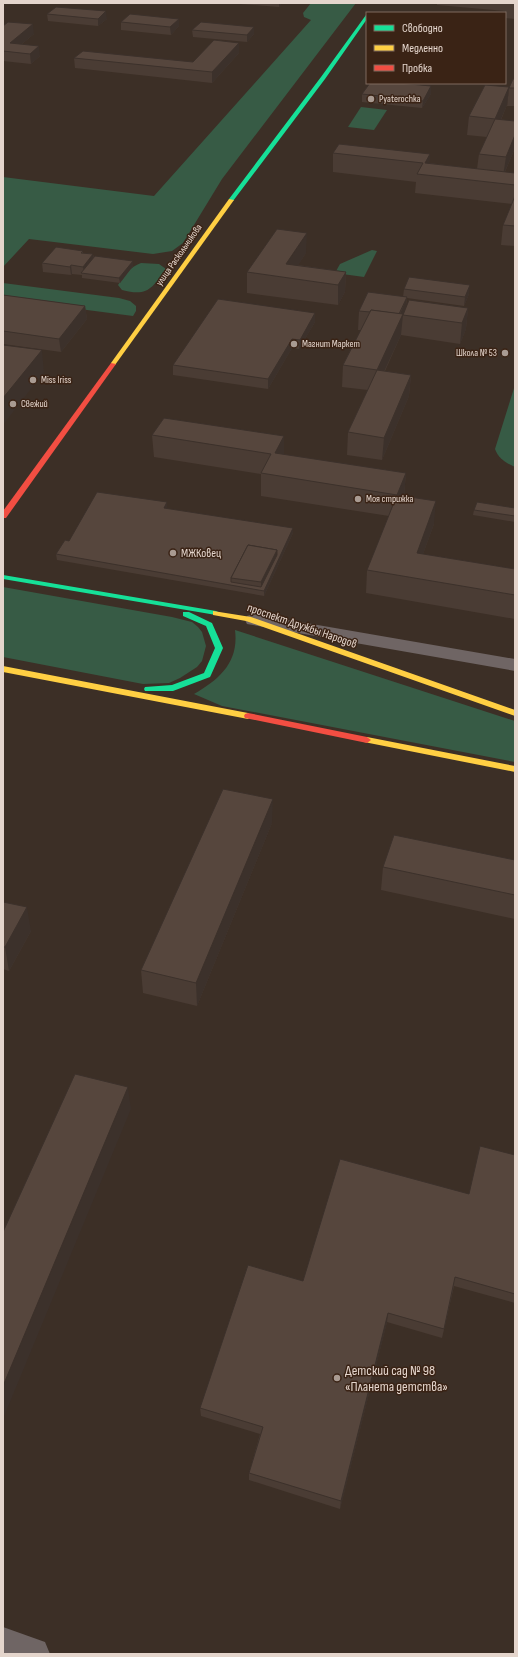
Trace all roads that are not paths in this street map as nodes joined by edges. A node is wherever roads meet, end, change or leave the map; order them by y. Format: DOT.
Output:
graph roads {
  1 [pos="366,17"];
  2 [pos="3,516"];
  3 [pos="3,577"];
  4 [pos="168,605"];
  5 [pos="248,619"];
  6 [pos="515,665"];
  7 [pos="3,669"];
  8 [pos="119,690"];
  9 [pos="515,713"];
  10 [pos="515,769"];
  11 [pos="3,1644"];
  12 [pos="33,1654"];
  1 -- 2 [label="street, улица Раскольникова"];
  3 -- 4 [label="street, проспект Дружбы Народов"];
  4 -- 5 [label="street, проспект Дружбы Народов"];
  4 -- 8 [label="street"];
  5 -- 6 [label="street"];
  5 -- 9 [label="street, проспект Дружбы Народов"];
  7 -- 8 [label="street"];
  8 -- 10 [label="street"];
  11 -- 12 [label="street"];
}
